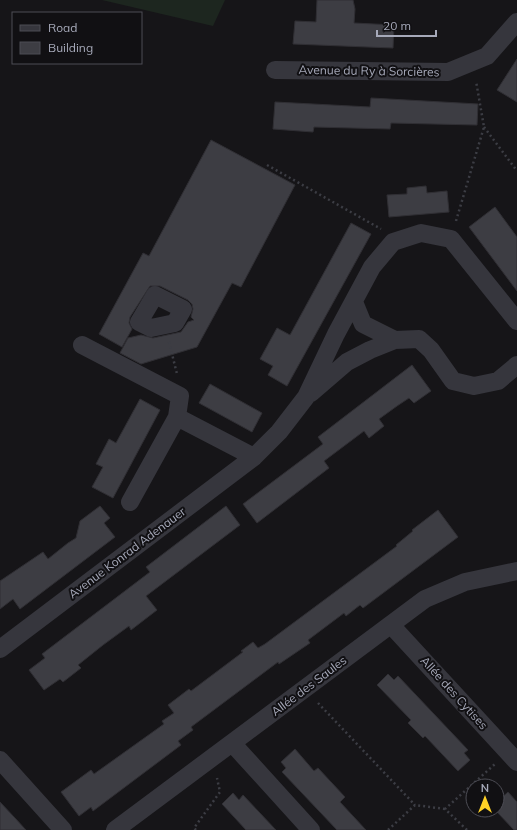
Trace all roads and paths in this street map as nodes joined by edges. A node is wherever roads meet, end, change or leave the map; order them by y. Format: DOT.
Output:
graph roads {
  1 [pos="517,22"];
  2 [pos="464,66"];
  3 [pos="275,70"];
  4 [pos="484,127"];
  5 [pos="266,165"];
  6 [pos="516,168"];
  7 [pos="451,239"];
  8 [pos="400,240"];
  9 [pos="354,302"];
  10 [pos="517,320"];
  11 [pos="164,326"];
  12 [pos="396,340"];
  13 [pos="82,345"];
  14 [pos="517,365"];
  15 [pos="180,396"];
  16 [pos="306,397"];
  17 [pos="177,417"];
  18 [pos="254,457"];
  19 [pos="130,502"];
  20 [pos="517,571"];
  21 [pos="391,624"];
  22 [pos="0,649"];
  23 [pos="305,689"];
  24 [pos="232,743"];
  25 [pos="512,757"];
  26 [pos="0,760"];
  27 [pos="209,760"];
  28 [pos="416,805"];
  29 [pos="445,809"];
  30 [pos="63,830"];
  31 [pos="115,830"];
  32 [pos="196,830"];
  33 [pos="312,830"];
  34 [pos="388,830"];
  35 [pos="467,830"];
  1 -- 2 [label="street, Avenue du Ry à Sorcières"];
  2 -- 3 [label="street, Avenue du Ry à Sorcières"];
  2 -- 4 [label="path"];
  4 -- 6 [label="path"];
  4 -- 7 [label="path"];
  5 -- 8 [label="path"];
  7 -- 8 [label="street, Avenue Konrad Adenauer"];
  7 -- 10 [label="street"];
  8 -- 9 [label="street, Avenue Konrad Adenauer"];
  9 -- 12 [label="street, Avenue Konrad Adenauer"];
  9 -- 16 [label="street, Avenue Konrad Adenauer"];
  11 -- 15 [label="path"];
  12 -- 14 [label="street, Avenue Konrad Adenauer"];
  12 -- 16 [label="street, Avenue Konrad Adenauer"];
  13 -- 15 [label="street"];
  15 -- 17 [label="street"];
  16 -- 18 [label="street, Avenue Konrad Adenauer"];
  17 -- 18 [label="street"];
  17 -- 19 [label="street"];
  18 -- 22 [label="street, Avenue Konrad Adenauer"];
  20 -- 21 [label="street, Allée des Saules"];
  21 -- 23 [label="street, Allée des Saules"];
  21 -- 25 [label="street, Allée des Cytises"];
  23 -- 24 [label="street, Allée des Saules"];
  23 -- 28 [label="path"];
  24 -- 27 [label="street, Allée des Saules"];
  24 -- 33 [label="street"];
  25 -- 29 [label="path"];
  26 -- 30 [label="street"];
  27 -- 31 [label="street, Allée des Saules"];
  27 -- 32 [label="path"];
  28 -- 29 [label="path"];
  28 -- 34 [label="path"];
  29 -- 35 [label="path"];
}
